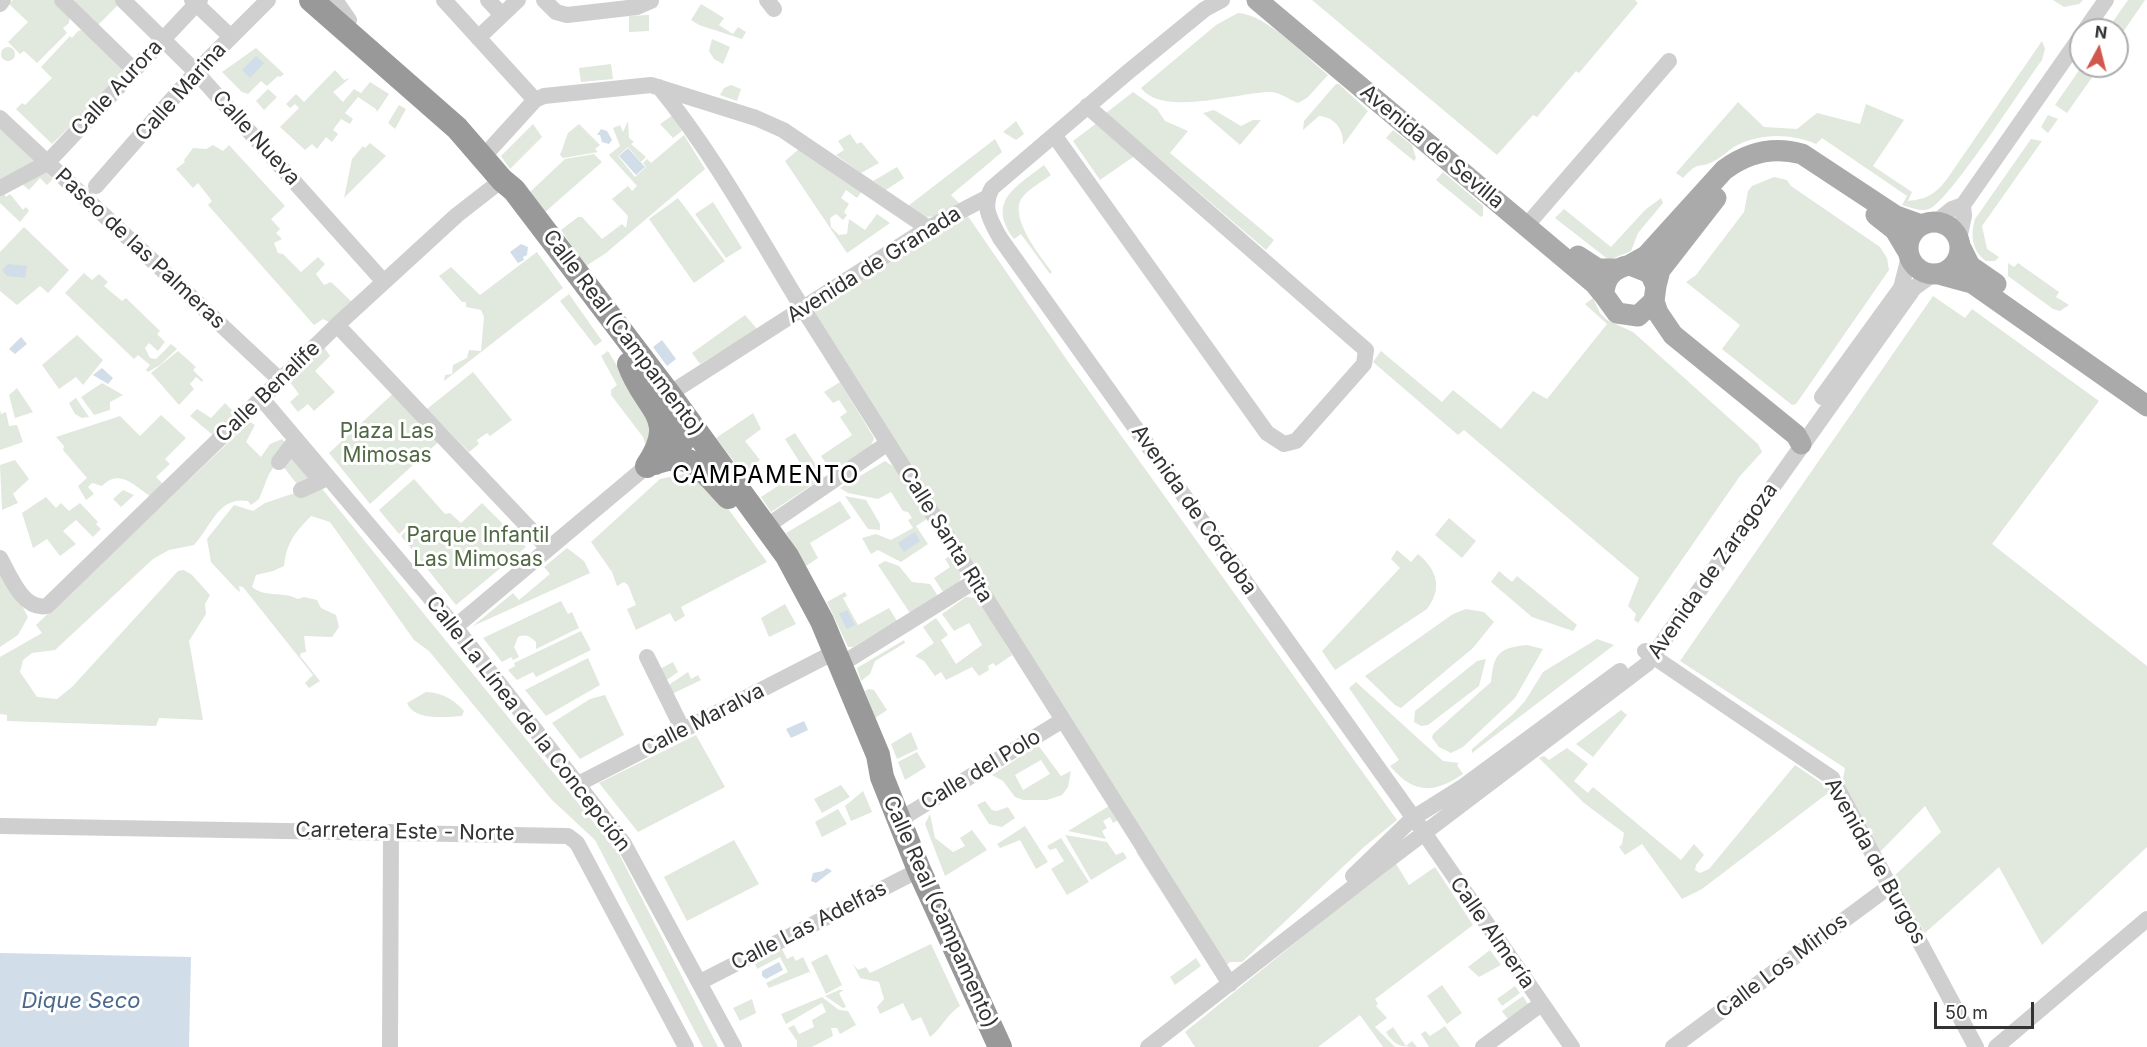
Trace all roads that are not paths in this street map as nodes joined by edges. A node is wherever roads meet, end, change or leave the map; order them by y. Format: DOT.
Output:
graph roads {
  1 [pos="3,0"];
  2 [pos="62,0"];
  3 [pos="123,0"];
  4 [pos="268,0"];
  5 [pos="311,0"];
  6 [pos="444,0"];
  7 [pos="488,0"];
  8 [pos="518,0"];
  9 [pos="544,0"];
  10 [pos="1222,0"];
  11 [pos="1257,0"];
  12 [pos="1278,0"];
  13 [pos="2106,0"];
  14 [pos="196,1"];
  15 [pos="339,1"];
  16 [pos="651,1"];
  17 [pos="0,3"];
  18 [pos="1205,4"];
  19 [pos="80,6"];
  20 [pos="502,15"];
  21 [pos="2093,18"];
  22 [pos="344,29"];
  23 [pos="231,37"];
  24 [pos="478,38"];
  25 [pos="163,39"];
  26 [pos="2069,53"];
  27 [pos="1669,61"];
  28 [pos="134,70"];
  29 [pos="196,72"];
  30 [pos="659,87"];
  31 [pos="535,100"];
  32 [pos="1087,106"];
  33 [pos="0,118"];
  34 [pos="1054,135"];
  35 [pos="484,156"];
  36 [pos="47,163"];
  37 [pos="502,180"];
  38 [pos="96,186"];
  39 [pos="0,188"];
  40 [pos="988,197"];
  41 [pos="1963,205"];
  42 [pos="1533,218"];
  43 [pos="1928,223"];
  44 [pos="928,228"];
  45 [pos="1960,242"];
  46 [pos="1908,254"];
  47 [pos="1623,267"];
  48 [pos="578,274"];
  49 [pos="1936,274"];
  50 [pos="384,282"];
  51 [pos="1655,294"];
  52 [pos="1604,295"];
  53 [pos="804,310"];
  54 [pos="1631,317"];
  55 [pos="337,325"];
  56 [pos="629,364"];
  57 [pos="280,380"];
  58 [pos="2147,389"];
  59 [pos="669,394"];
  60 [pos="262,399"];
  61 [pos="2147,406"];
  62 [pos="684,436"];
  63 [pos="888,443"];
  64 [pos="1795,444"];
  65 [pos="279,462"];
  66 [pos="651,462"];
  67 [pos="301,490"];
  68 [pos="728,497"];
  69 [pos="766,526"];
  70 [pos="548,548"];
  71 [pos="0,558"];
  72 [pos="975,582"];
  73 [pos="455,627"];
  74 [pos="1649,654"];
  75 [pos="647,657"];
  76 [pos="834,660"];
  77 [pos="1063,720"];
  78 [pos="683,730"];
  79 [pos="578,784"];
  80 [pos="899,820"];
  81 [pos="0,826"];
  82 [pos="1419,826"];
  83 [pos="391,832"];
  84 [pos="919,870"];
  85 [pos="1890,886"];
  86 [pos="2147,919"];
  87 [pos="1300,928"];
  88 [pos="700,982"];
  89 [pos="1230,984"];
  90 [pos="1541,1004"];
  91 [pos="390,1047"];
  92 [pos="686,1047"];
  93 [pos="734,1047"];
  94 [pos="1000,1047"];
  95 [pos="1148,1047"];
  96 [pos="1483,1047"];
  97 [pos="1572,1047"];
  98 [pos="1673,1047"];
  99 [pos="1976,1047"];
  100 [pos="1996,1047"];
  1 -- 17 [label="street"];
  2 -- 19 [label="street"];
  3 -- 25 [label="street, Calle Nueva"];
  4 -- 23 [label="street, Calle Marina"];
  5 -- 22 [label="highway, Calle Real (Campamento)"];
  6 -- 24 [label="street"];
  7 -- 20 [label="street"];
  8 -- 20 [label="street"];
  9 -- 16 [label="street"];
  10 -- 18 [label="street, Avenida de Granada"];
  11 -- 52 [label="main road, Avenida de Sevilla"];
  12 -- 42 [label="main road, Avenida de Sevilla"];
  13 -- 21 [label="street"];
  14 -- 23 [label="street"];
  14 -- 25 [label="street, Calle Aurora"];
  15 -- 22 [label="street"];
  18 -- 32 [label="street, Avenida de Granada"];
  19 -- 28 [label="street"];
  20 -- 24 [label="street"];
  22 -- 35 [label="highway, Calle Real (Campamento)"];
  23 -- 29 [label="street, Calle Marina"];
  24 -- 31 [label="street"];
  25 -- 28 [label="street, Calle Aurora"];
  25 -- 29 [label="street, Calle Nueva"];
  26 -- 41 [label="street"];
  27 -- 42 [label="street"];
  28 -- 36 [label="street, Calle Aurora"];
  29 -- 38 [label="street, Calle Marina"];
  29 -- 50 [label="street, Calle Nueva"];
  30 -- 31 [label="street"];
  30 -- 44 [label="street"];
  30 -- 53 [label="street, Calle Santa Rita"];
  31 -- 35 [label="street"];
  32 -- 34 [label="street, Avenida de Granada"];
  32 -- 34 [label="street"];
  33 -- 36 [label="street, Paseo de las Palmeras"];
  34 -- 40 [label="street, Avenida de Granada"];
  35 -- 37 [label="highway, Calle Real (Campamento)"];
  36 -- 39 [label="street, Calle Aurora"];
  36 -- 57 [label="street, Paseo de las Palmeras"];
  37 -- 48 [label="highway, Calle Real (Campamento)"];
  37 -- 50 [label="street, Calle Benalife"];
  37 -- 56 [label="highway, Calle Real (Campamento)"];
  40 -- 44 [label="street, Avenida de Granada"];
  40 -- 82 [label="street, Avenida de Córdoba"];
  41 -- 43 [label="street"];
  41 -- 45 [label="street"];
  42 -- 47 [label="main road, Avenida de Sevilla"];
  43 -- 45 [label="main road"];
  43 -- 46 [label="main road"];
  43 -- 47 [label="main road"];
  44 -- 53 [label="street, Avenida de Granada"];
  45 -- 49 [label="main road"];
  45 -- 58 [label="main road"];
  46 -- 49 [label="main road"];
  46 -- 51 [label="main road"];
  46 -- 64 [label="street, Avenida de Zaragoza"];
  47 -- 51 [label="main road"];
  47 -- 52 [label="main road"];
  48 -- 59 [label="highway, Calle Real (Campamento)"];
  48 -- 62 [label="highway"];
  49 -- 61 [label="main road"];
  49 -- 64 [label="street, Avenida de Zaragoza"];
  50 -- 55 [label="street, Calle Benalife"];
  51 -- 54 [label="main road"];
  51 -- 64 [label="main road"];
  52 -- 54 [label="main road"];
  53 -- 59 [label="street, Avenida de Granada"];
  53 -- 63 [label="street, Calle Santa Rita"];
  54 -- 64 [label="main road"];
  55 -- 57 [label="street, Calle Benalife"];
  55 -- 70 [label="street"];
  56 -- 62 [label="highway, Calle Real (Campamento)"];
  56 -- 66 [label="highway"];
  57 -- 60 [label="street, Calle Benalife"];
  59 -- 69 [label="highway, Calle Real (Campamento)"];
  60 -- 71 [label="street, Calle Benalife"];
  60 -- 73 [label="street, Calle La Línea de la Concepción"];
  62 -- 66 [label="highway"];
  62 -- 68 [label="highway, Calle Real (Campamento)"];
  62 -- 69 [label="highway"];
  63 -- 69 [label="street"];
  63 -- 72 [label="street, Calle Santa Rita"];
  64 -- 74 [label="street, Avenida de Zaragoza"];
  65 -- 67 [label="street"];
  66 -- 68 [label="highway"];
  66 -- 70 [label="street"];
  68 -- 76 [label="highway, Calle Real (Campamento)"];
  69 -- 76 [label="highway, Calle Real (Campamento)"];
  70 -- 73 [label="street"];
  72 -- 76 [label="street, Calle Maralva"];
  72 -- 77 [label="street, Calle Santa Rita"];
  73 -- 79 [label="street, Calle La Línea de la Concepción"];
  74 -- 82 [label="street, Avenida de Zaragoza"];
  74 -- 82 [label="street, Avenida de Zaragoza"];
  74 -- 85 [label="street, Avenida de Burgos"];
  75 -- 78 [label="street"];
  76 -- 78 [label="street, Calle Maralva"];
  76 -- 80 [label="highway, Calle Real (Campamento)"];
  77 -- 80 [label="street, Calle del Polo"];
  77 -- 89 [label="street, Calle Santa Rita"];
  78 -- 79 [label="street, Calle Maralva"];
  79 -- 88 [label="street, Calle La Línea de la Concepción"];
  80 -- 84 [label="highway, Calle Real (Campamento)"];
  81 -- 83 [label="street, Carretera Este - Norte"];
  82 -- 87 [label="street, Avenida de Zaragoza"];
  82 -- 87 [label="street, Avenida de Zaragoza"];
  82 -- 90 [label="street, Calle Almería"];
  83 -- 91 [label="street"];
  83 -- 92 [label="street, Carretera Este - Norte"];
  84 -- 88 [label="street, Calle Las Adelfas"];
  84 -- 94 [label="highway, Calle Real (Campamento)"];
  85 -- 98 [label="street, Calle Los Mirlos"];
  85 -- 99 [label="street, Avenida de Burgos"];
  86 -- 100 [label="street"];
  87 -- 89 [label="street, Avenida de Zaragoza"];
  88 -- 93 [label="street, Calle La Línea de la Concepción"];
  89 -- 95 [label="street, Avenida de Zaragoza"];
  90 -- 96 [label="street"];
  90 -- 97 [label="street, Calle Almería"];
}
